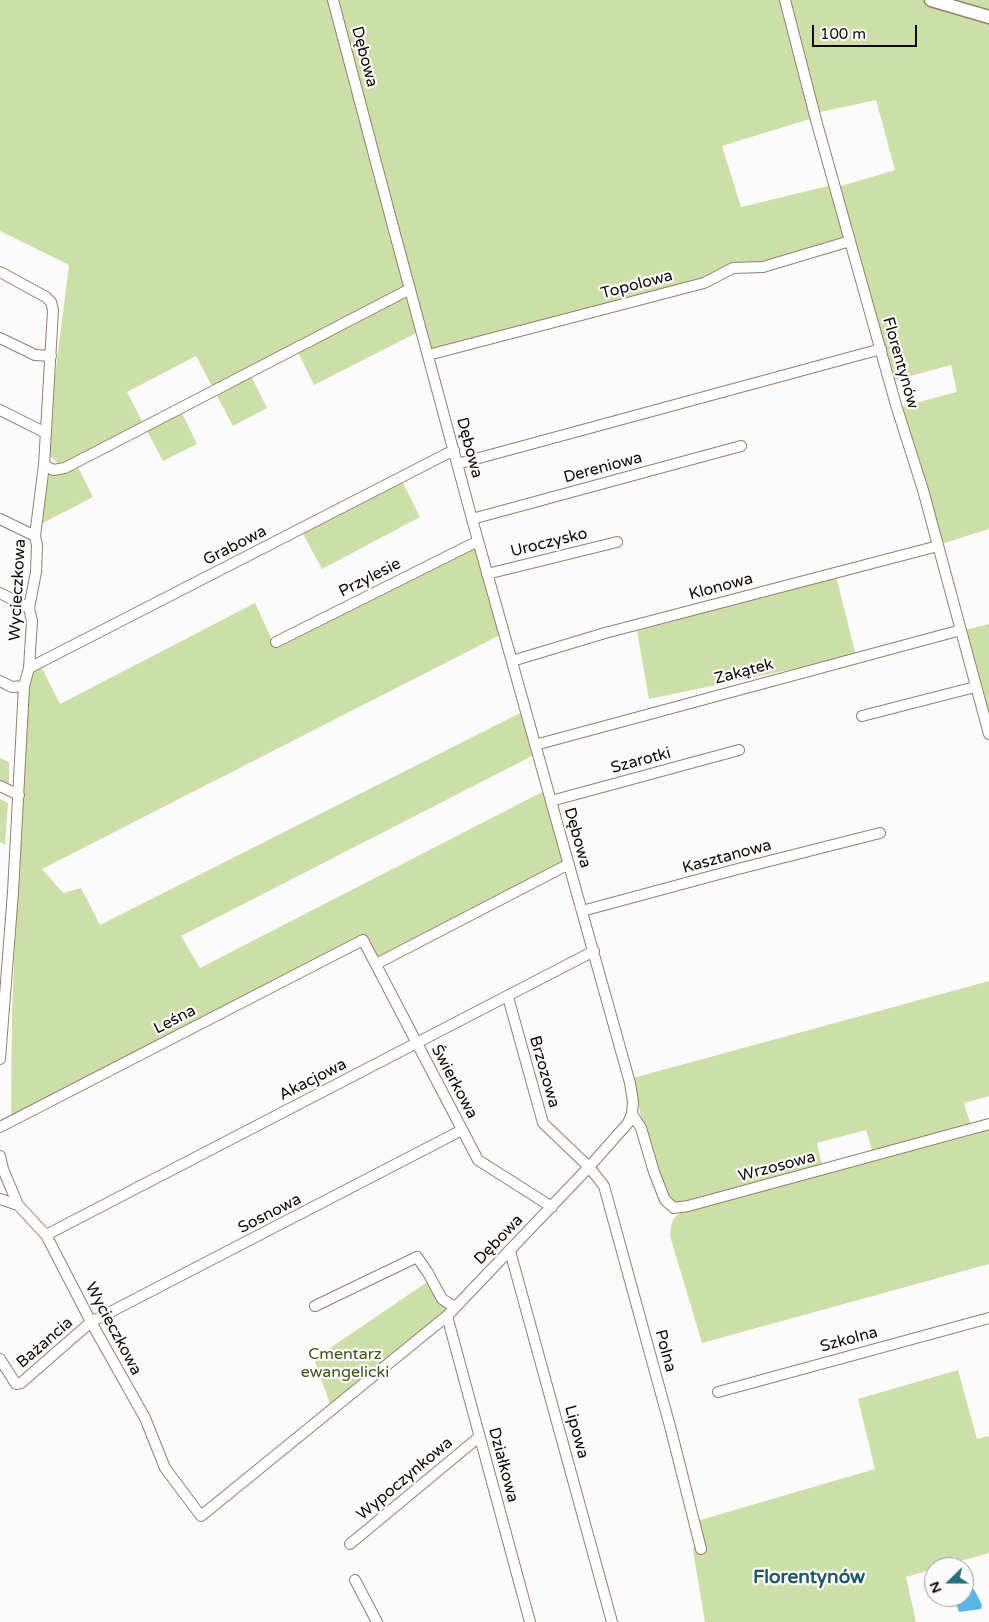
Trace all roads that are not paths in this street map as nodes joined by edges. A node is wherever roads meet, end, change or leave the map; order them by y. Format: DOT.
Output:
graph roads {
  1 [pos="333,0"];
  2 [pos="785,0"];
  3 [pos="931,0"];
  4 [pos="989,17"];
  5 [pos="850,241"];
  6 [pos="0,272"];
  7 [pos="410,289"];
  8 [pos="0,338"];
  9 [pos="881,349"];
  10 [pos="51,356"];
  11 [pos="428,356"];
  12 [pos="0,410"];
  13 [pos="46,433"];
  14 [pos="741,446"];
  15 [pos="454,450"];
  16 [pos="458,464"];
  17 [pos="44,465"];
  18 [pos="0,519"];
  19 [pos="472,519"];
  20 [pos="35,536"];
  21 [pos="478,541"];
  22 [pos="618,542"];
  23 [pos="938,546"];
  24 [pos="488,574"];
  25 [pos="0,593"];
  26 [pos="29,608"];
  27 [pos="961,630"];
  28 [pos="276,642"];
  29 [pos="512,661"];
  30 [pos="29,668"];
  31 [pos="0,681"];
  32 [pos="24,686"];
  33 [pos="975,688"];
  34 [pos="862,716"];
  35 [pos="989,734"];
  36 [pos="535,745"];
  37 [pos="739,750"];
  38 [pos="0,786"];
  39 [pos="19,795"];
  40 [pos="551,801"];
  41 [pos="880,833"];
  42 [pos="569,864"];
  43 [pos="582,911"];
  44 [pos="363,940"];
  45 [pos="594,951"];
  46 [pos="376,964"];
  47 [pos="4,967"];
  48 [pos="508,997"];
  49 [pos="416,1044"];
  50 [pos="0,1059"];
  51 [pos="632,1114"];
  52 [pos="989,1124"];
  53 [pos="0,1127"];
  54 [pos="462,1130"];
  55 [pos="0,1156"];
  56 [pos="589,1167"];
  57 [pos="0,1199"];
  58 [pos="18,1205"];
  59 [pos="552,1207"];
  60 [pos="46,1235"];
  61 [pos="510,1251"];
  62 [pos="315,1306"];
  63 [pos="455,1307"];
  64 [pos="447,1316"];
  65 [pos="989,1318"];
  66 [pos="91,1322"];
  67 [pos="0,1359"];
  68 [pos="718,1392"];
  69 [pos="480,1437"];
  70 [pos="201,1516"];
  71 [pos="350,1544"];
  72 [pos="701,1549"];
  73 [pos="355,1580"];
  74 [pos="377,1622"];
  75 [pos="530,1622"];
  76 [pos="612,1622"];
  1 -- 7 [label="street, Dębowa"];
  2 -- 5 [label="street, Florentynów"];
  3 -- 4 [label="main road"];
  5 -- 9 [label="street, Florentynów"];
  5 -- 11 [label="street, Topolowa"];
  6 -- 10 [label="street, Wycieczkowa"];
  7 -- 11 [label="street, Dębowa"];
  7 -- 17 [label="street"];
  8 -- 10 [label="street"];
  9 -- 16 [label="street"];
  9 -- 23 [label="street, Florentynów"];
  10 -- 13 [label="street, Wycieczkowa"];
  11 -- 15 [label="street, Dębowa"];
  12 -- 13 [label="street"];
  13 -- 17 [label="street, Wycieczkowa"];
  14 -- 19 [label="street, Dereniowa"];
  15 -- 16 [label="street, Dębowa"];
  15 -- 30 [label="street, Grabowa"];
  16 -- 19 [label="street, Dębowa"];
  17 -- 20 [label="street, Wycieczkowa"];
  18 -- 20 [label="street"];
  19 -- 21 [label="street, Dębowa"];
  20 -- 26 [label="street, Wycieczkowa"];
  21 -- 24 [label="street, Dębowa"];
  21 -- 28 [label="street, Przylesie"];
  22 -- 24 [label="street, Uroczysko"];
  23 -- 27 [label="street, Florentynów"];
  23 -- 29 [label="street, Klonowa"];
  24 -- 29 [label="street, Dębowa"];
  25 -- 26 [label="street"];
  26 -- 30 [label="street, Wycieczkowa"];
  27 -- 33 [label="street, Florentynów"];
  27 -- 36 [label="street, Zakątek"];
  29 -- 36 [label="street, Dębowa"];
  30 -- 32 [label="street, Wycieczkowa"];
  31 -- 32 [label="street"];
  32 -- 39 [label="street, Wycieczkowa"];
  33 -- 34 [label="street"];
  33 -- 35 [label="street, Florentynów"];
  36 -- 40 [label="street, Dębowa"];
  37 -- 40 [label="street, Szarotki"];
  38 -- 39 [label="street"];
  39 -- 47 [label="street, Wycieczkowa"];
  40 -- 42 [label="street, Dębowa"];
  41 -- 43 [label="street, Kasztanowa"];
  42 -- 43 [label="street, Dębowa"];
  42 -- 46 [label="street"];
  43 -- 45 [label="street, Dębowa"];
  44 -- 46 [label="street, Świerkowa"];
  44 -- 53 [label="street, Leśna"];
  45 -- 48 [label="street, Akacjowa"];
  45 -- 51 [label="street, Dębowa"];
  46 -- 49 [label="street, Świerkowa"];
  47 -- 50 [label="street, Wycieczkowa"];
  48 -- 49 [label="street, Akacjowa"];
  48 -- 56 [label="street, Brzozowa"];
  49 -- 54 [label="street, Świerkowa"];
  49 -- 60 [label="street, Akacjowa"];
  51 -- 52 [label="street, Wrzosowa"];
  51 -- 56 [label="street, Dębowa"];
  54 -- 59 [label="street, Świerkowa"];
  54 -- 66 [label="street, Sosnowa"];
  55 -- 58 [label="street, Wycieczkowa"];
  56 -- 59 [label="street, Dębowa"];
  56 -- 72 [label="street, Polna"];
  57 -- 58 [label="street"];
  58 -- 60 [label="street, Wycieczkowa"];
  59 -- 61 [label="street, Dębowa"];
  60 -- 66 [label="street, Wycieczkowa"];
  61 -- 63 [label="street, Dębowa"];
  61 -- 76 [label="street, Lipowa"];
  62 -- 63 [label="street"];
  63 -- 64 [label="street, Dębowa"];
  64 -- 69 [label="street, Działkowa"];
  64 -- 70 [label="street, Dębowa"];
  65 -- 68 [label="street, Szkolna"];
  66 -- 67 [label="street, Bażancia"];
  66 -- 70 [label="street, Wycieczkowa"];
  69 -- 71 [label="street, Wypoczynkowa"];
  69 -- 75 [label="street, Działkowa"];
  73 -- 74 [label="street"];
}
